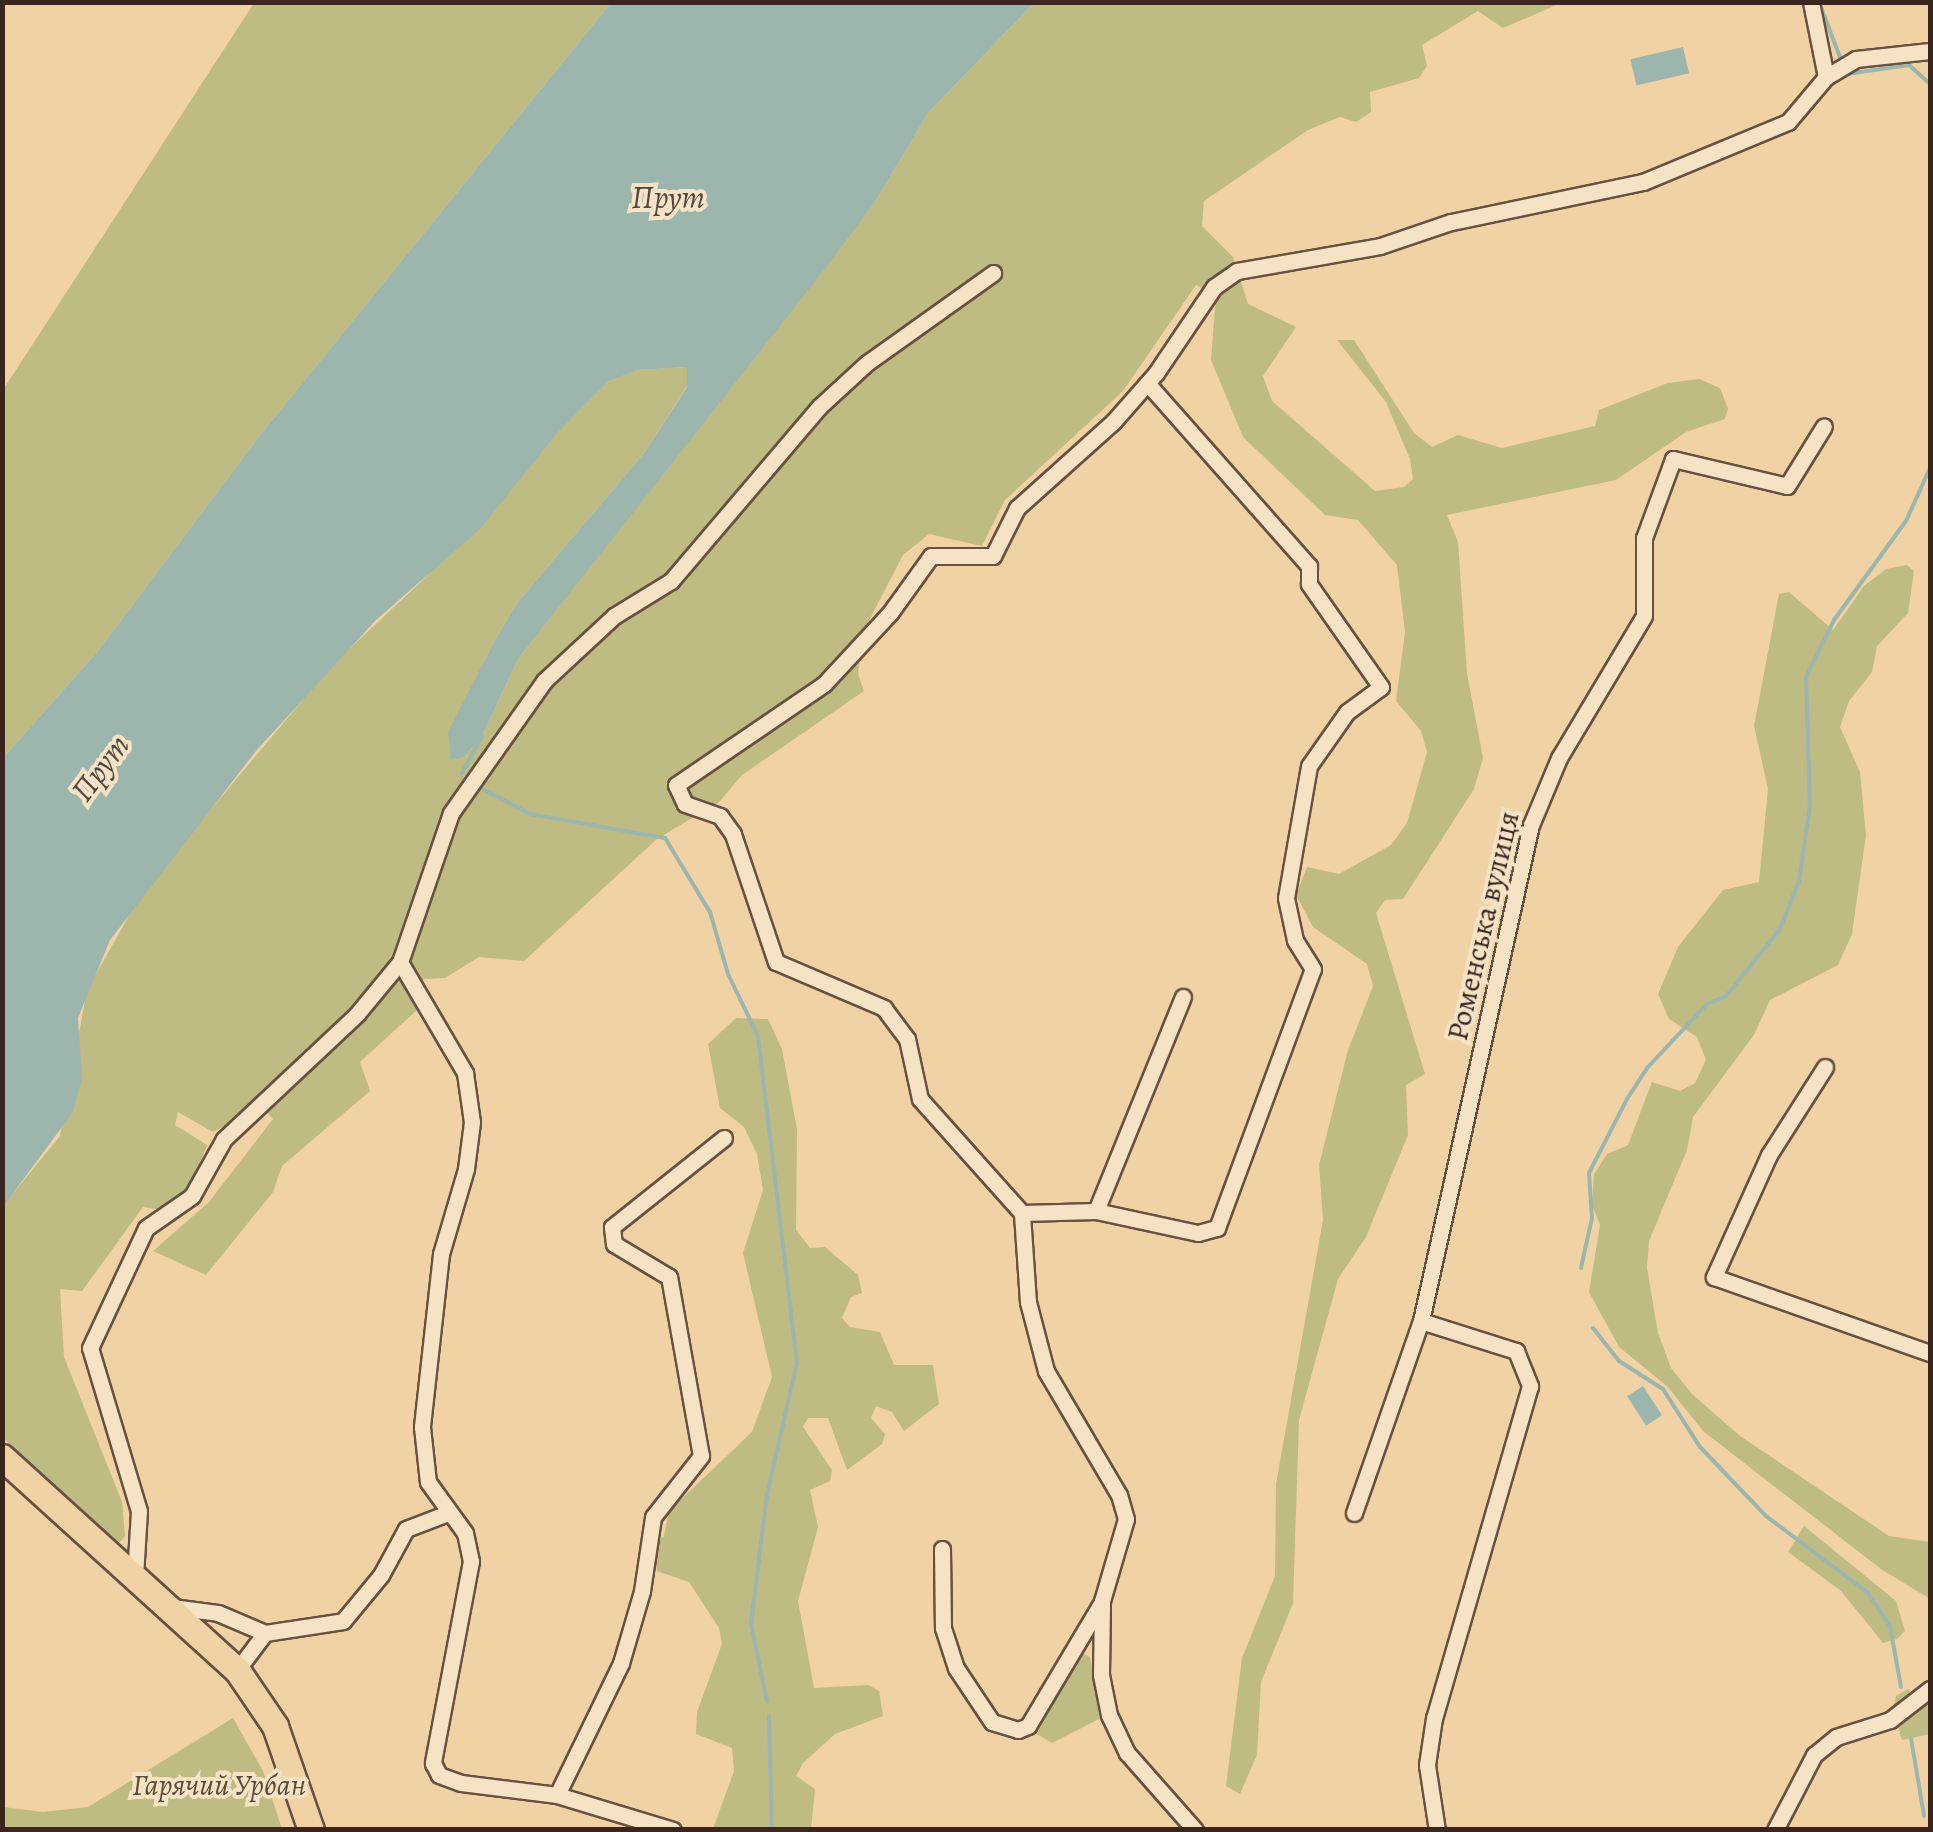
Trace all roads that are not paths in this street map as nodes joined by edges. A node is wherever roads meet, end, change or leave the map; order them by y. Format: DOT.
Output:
graph roads {
  1 [pos="1811,2"];
  2 [pos="1930,51"];
  3 [pos="1829,75"];
  4 [pos="993,273"];
  5 [pos="1148,384"];
  6 [pos="1824,426"];
  7 [pos="400,962"];
  8 [pos="1183,996"];
  9 [pos="1826,1067"];
  10 [pos="724,1138"];
  11 [pos="1096,1211"];
  12 [pos="1022,1213"];
  13 [pos="1421,1321"];
  14 [pos="1930,1353"];
  15 [pos="12,1466"];
  16 [pos="1354,1513"];
  17 [pos="445,1514"];
  18 [pos="942,1549"];
  19 [pos="136,1576"];
  20 [pos="1102,1601"];
  21 [pos="172,1607"];
  22 [pos="265,1632"];
  23 [pos="238,1670"];
  24 [pos="1930,1690"];
  25 [pos="557,1795"];
  26 [pos="310,1830"];
  27 [pos="674,1830"];
  28 [pos="1195,1830"];
  29 [pos="1437,1830"];
  30 [pos="1775,1830"];
  1 -- 3 [label="street"];
  2 -- 3 [label="street"];
  3 -- 5 [label="street"];
  4 -- 7 [label="street"];
  5 -- 11 [label="street"];
  5 -- 12 [label="street"];
  6 -- 13 [label="street, Роменська вулиця"];
  7 -- 17 [label="street"];
  7 -- 19 [label="street"];
  8 -- 11 [label="street"];
  9 -- 14 [label="street"];
  10 -- 25 [label="street"];
  11 -- 12 [label="street"];
  12 -- 20 [label="street"];
  13 -- 16 [label="street, Роменська вулиця"];
  13 -- 29 [label="street"];
  15 -- 19 [label="main road"];
  17 -- 22 [label="street"];
  17 -- 25 [label="street"];
  18 -- 20 [label="street"];
  19 -- 21 [label="main road"];
  20 -- 28 [label="street"];
  21 -- 22 [label="street"];
  21 -- 23 [label="main road"];
  22 -- 23 [label="street"];
  23 -- 26 [label="main road"];
  24 -- 30 [label="street"];
  25 -- 27 [label="street"];
}
